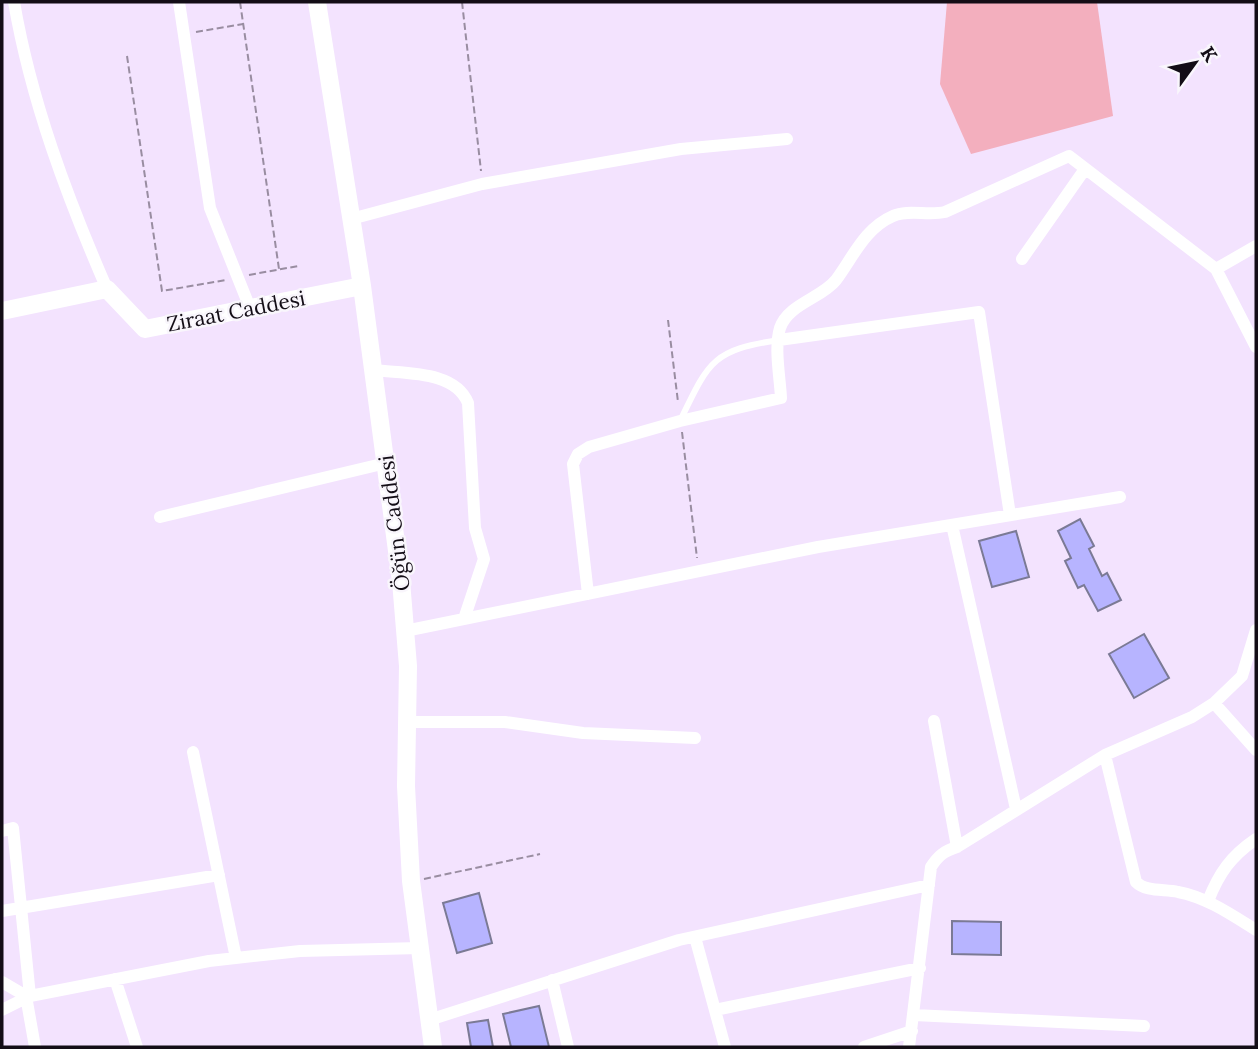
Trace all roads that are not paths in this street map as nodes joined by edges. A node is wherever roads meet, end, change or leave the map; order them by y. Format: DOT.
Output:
graph roads {
  1 [pos="14,2"];
  2 [pos="178,2"];
  3 [pos="317,2"];
  4 [pos="787,139"];
  5 [pos="1085,169"];
  6 [pos="351,219"];
  7 [pos="1256,246"];
  8 [pos="1022,259"];
  9 [pos="1216,268"];
  10 [pos="362,286"];
  11 [pos="107,289"];
  12 [pos="250,308"];
  13 [pos="2,311"];
  14 [pos="1254,338"];
  15 [pos="779,340"];
  16 [pos="374,370"];
  17 [pos="680,421"];
  18 [pos="387,463"];
  19 [pos="1119,496"];
  20 [pos="1010,515"];
  21 [pos="160,517"];
  22 [pos="952,525"];
  23 [pos="588,594"];
  24 [pos="464,619"];
  25 [pos="1256,630"];
  26 [pos="405,631"];
  27 [pos="1214,703"];
  28 [pos="934,721"];
  29 [pos="408,722"];
  30 [pos="695,738"];
  31 [pos="1256,750"];
  32 [pos="193,752"];
  33 [pos="1105,755"];
  34 [pos="1016,809"];
  35 [pos="2,831"];
  36 [pos="1256,839"];
  37 [pos="957,847"];
  38 [pos="219,875"];
  39 [pos="929,885"];
  40 [pos="1208,901"];
  41 [pos="19,910"];
  42 [pos="2,911"];
  43 [pos="1256,930"];
  44 [pos="695,937"];
  45 [pos="420,948"];
  46 [pos="236,958"];
  47 [pos="920,968"];
  48 [pos="115,979"];
  49 [pos="552,981"];
  50 [pos="2,982"];
  51 [pos="28,996"];
  52 [pos="2,1010"];
  53 [pos="715,1010"];
  54 [pos="914,1015"];
  55 [pos="429,1020"];
  56 [pos="1144,1026"];
  57 [pos="912,1031"];
  58 [pos="35,1047"];
  59 [pos="137,1047"];
  60 [pos="433,1047"];
  61 [pos="568,1047"];
  62 [pos="725,1047"];
  63 [pos="864,1047"];
  64 [pos="909,1047"];
  1 -- 11 [label="street"];
  2 -- 12 [label="street"];
  3 -- 6 [label="street, Öğün Caddesi"];
  4 -- 6 [label="street"];
  5 -- 8 [label="street"];
  5 -- 9 [label="street"];
  5 -- 15 [label="street"];
  6 -- 10 [label="street, Öğün Caddesi"];
  7 -- 9 [label="street"];
  9 -- 14 [label="street"];
  10 -- 12 [label="street, Ziraat Caddesi"];
  10 -- 16 [label="street, Öğün Caddesi"];
  11 -- 12 [label="street, Ziraat Caddesi"];
  11 -- 13 [label="street"];
  15 -- 17 [label="lane"];
  15 -- 17 [label="street"];
  15 -- 20 [label="street"];
  16 -- 18 [label="street, Öğün Caddesi"];
  16 -- 24 [label="street"];
  17 -- 23 [label="street"];
  18 -- 21 [label="street"];
  18 -- 26 [label="street, Öğün Caddesi"];
  19 -- 20 [label="street"];
  20 -- 22 [label="street"];
  22 -- 23 [label="street"];
  22 -- 34 [label="street"];
  23 -- 24 [label="street"];
  24 -- 26 [label="street"];
  25 -- 27 [label="street"];
  26 -- 29 [label="street, Öğün Caddesi"];
  27 -- 31 [label="street"];
  27 -- 33 [label="street"];
  28 -- 37 [label="street"];
  29 -- 30 [label="street"];
  29 -- 45 [label="street, Öğün Caddesi"];
  32 -- 38 [label="street"];
  33 -- 34 [label="street"];
  33 -- 40 [label="street"];
  34 -- 37 [label="street"];
  35 -- 41 [label="street"];
  36 -- 40 [label="street"];
  37 -- 39 [label="street"];
  38 -- 41 [label="street"];
  38 -- 46 [label="street"];
  39 -- 44 [label="street"];
  39 -- 47 [label="street"];
  40 -- 43 [label="street"];
  41 -- 42 [label="street"];
  41 -- 51 [label="street"];
  44 -- 49 [label="street"];
  44 -- 53 [label="street"];
  45 -- 46 [label="street"];
  45 -- 55 [label="street, Öğün Caddesi"];
  46 -- 48 [label="street"];
  47 -- 53 [label="street"];
  47 -- 54 [label="street"];
  48 -- 51 [label="street"];
  48 -- 59 [label="street"];
  49 -- 55 [label="street"];
  49 -- 61 [label="street"];
  50 -- 51 [label="street"];
  51 -- 52 [label="street"];
  51 -- 58 [label="street"];
  53 -- 62 [label="street"];
  54 -- 56 [label="street"];
  54 -- 57 [label="street"];
  55 -- 60 [label="street, Öğün Caddesi"];
  57 -- 63 [label="street"];
  57 -- 64 [label="street"];
}
